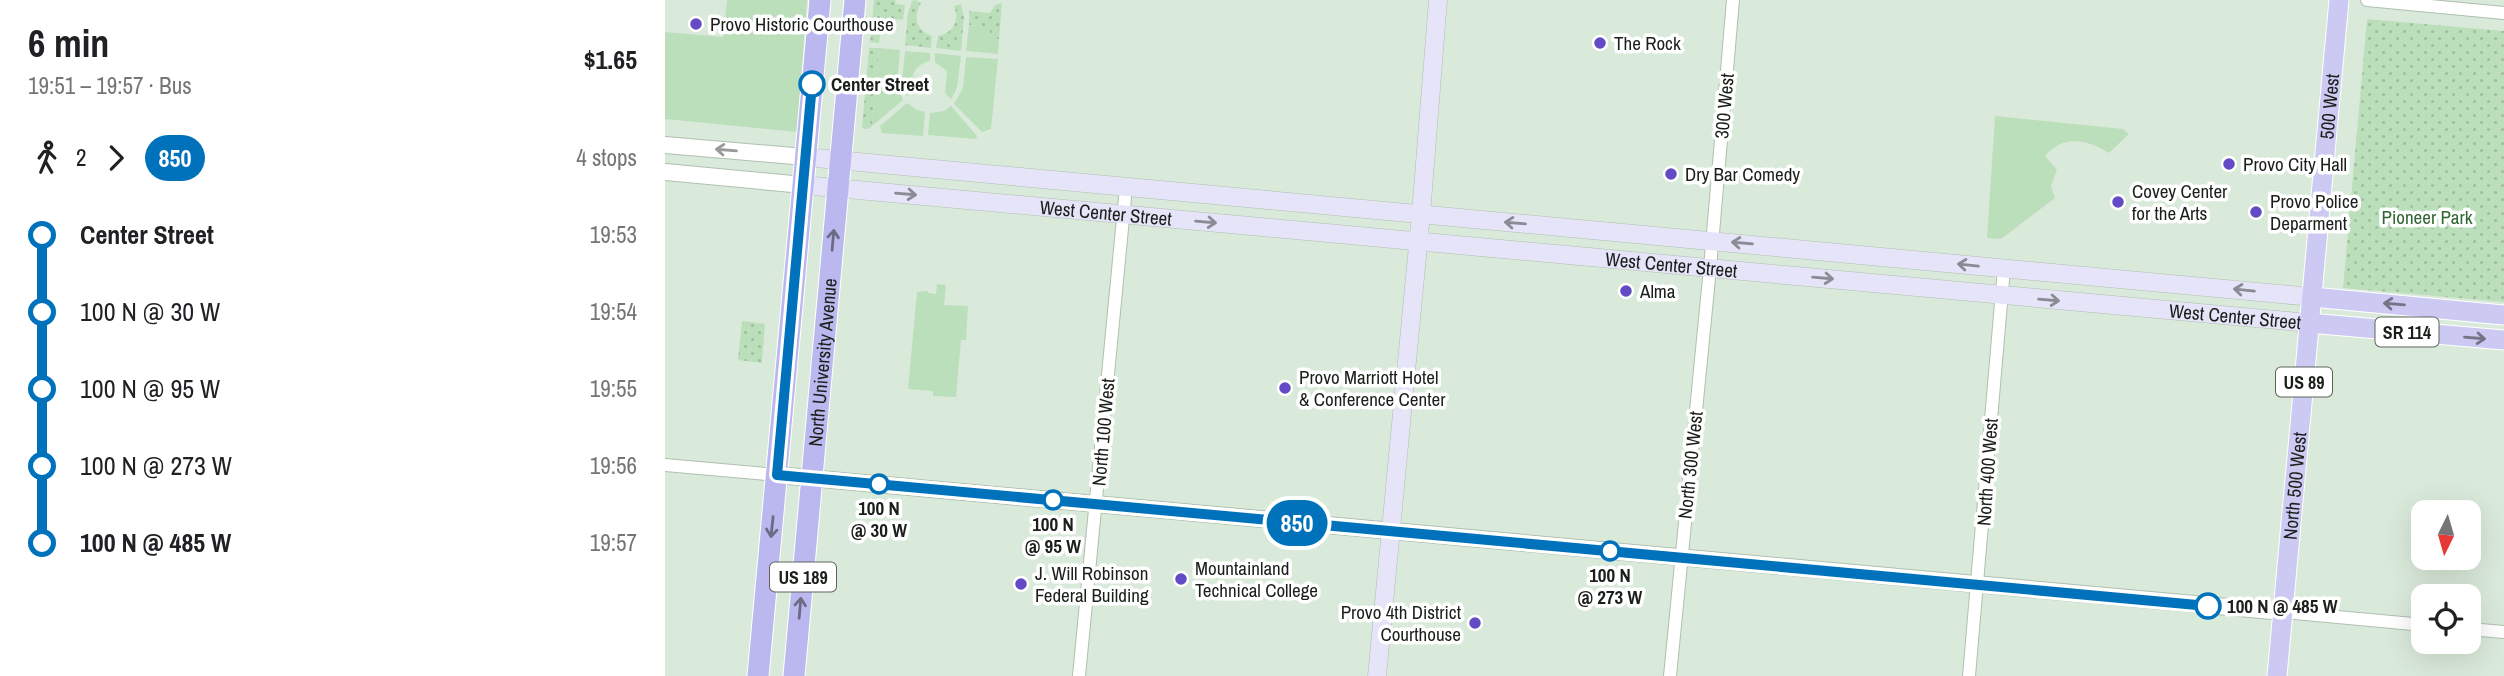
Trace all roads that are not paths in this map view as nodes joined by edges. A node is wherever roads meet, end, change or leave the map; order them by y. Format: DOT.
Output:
graph roads {
  1 [pos="820,0"];
  2 [pos="855,0"];
  3 [pos="1438,0"];
  4 [pos="1733,0"];
  5 [pos="2339,0"];
  6 [pos="2367,0"];
  7 [pos="2504,13"];
  8 [pos="665,145"];
  9 [pos="804,171"];
  10 [pos="665,172"];
  11 [pos="839,174"];
  12 [pos="1126,187"];
  13 [pos="1124,214"];
  14 [pos="1420,214"];
  15 [pos="1418,242"];
  16 [pos="1711,254"];
  17 [pos="2004,268"];
  18 [pos="2002,295"];
  19 [pos="2312,297"];
  20 [pos="2504,315"];
  21 [pos="2309,323"];
  22 [pos="2504,340"];
  23 [pos="665,465"];
  24 [pos="777,475"];
  25 [pos="812,479"];
  26 [pos="1097,504"];
  27 [pos="1391,531"];
  28 [pos="1681,558"];
  29 [pos="1978,586"];
  30 [pos="2283,612"];
  31 [pos="2411,624"];
  32 [pos="2481,630"];
  33 [pos="2504,632"];
  34 [pos="758,676"];
  35 [pos="794,676"];
  36 [pos="1079,676"];
  37 [pos="1377,676"];
  38 [pos="1670,676"];
  39 [pos="1969,676"];
  40 [pos="2277,676"];
  1 -- 9 [label="highway, US 189"];
  2 -- 11 [label="highway, US 189"];
  3 -- 14 [label="main road"];
  4 -- 16 [label="street, 300 West"];
  5 -- 19 [label="main road, 500 West / US 89"];
  6 -- 7 [label="street"];
  9 -- 8 [label="street, one-way"];
  9 -- 10 [label="street"];
  9 -- 11 [label="main road"];
  9 -- 11 [label="main road"];
  9 -- 24 [label="highway, North University Avenue / US 189"];
  11 -- 12 [label="main road, West Center Street"];
  11 -- 13 [label="main road, West Center Street, one-way"];
  25 -- 11 [label="highway, North University Avenue / US 189, one-way"];
  12 -- 13 [label="street, North 100 West"];
  12 -- 14 [label="main road, West Center Street"];
  13 -- 15 [label="main road, West Center Street, one-way"];
  13 -- 26 [label="street, North 100 West"];
  14 -- 15 [label="main road"];
  16 -- 14 [label="main road, West Center Street, one-way"];
  15 -- 16 [label="main road, West Center Street"];
  15 -- 27 [label="main road"];
  17 -- 16 [label="main road, West Center Street, one-way"];
  16 -- 18 [label="main road, West Center Street, one-way"];
  16 -- 28 [label="street, North 300 West"];
  17 -- 18 [label="street, North 400 West"];
  19 -- 17 [label="main road, West Center Street, one-way"];
  18 -- 21 [label="main road, West Center Street, one-way"];
  18 -- 29 [label="street, North 400 West"];
  20 -- 19 [label="main road, West Center Street / SR 114, one-way"];
  19 -- 21 [label="main road, North 500 West / US 89"];
  21 -- 22 [label="main road, West Center Street / SR 114, one-way"];
  21 -- 30 [label="main road, North 500 West / US 89"];
  23 -- 24 [label="street"];
  24 -- 25 [label="street"];
  24 -- 34 [label="highway, North University Avenue / US 189, one-way"];
  25 -- 26 [label="street"];
  35 -- 25 [label="highway, North University Avenue / US 189, one-way"];
  26 -- 27 [label="street"];
  26 -- 36 [label="street, North 100 West"];
  27 -- 28 [label="street"];
  27 -- 37 [label="main road"];
  28 -- 29 [label="street"];
  28 -- 38 [label="street, North 300 West"];
  29 -- 30 [label="street"];
  29 -- 39 [label="street, North 400 West"];
  30 -- 31 [label="street"];
  30 -- 40 [label="main road, North 500 West / US 89"];
  32 -- 33 [label="street"];
}
